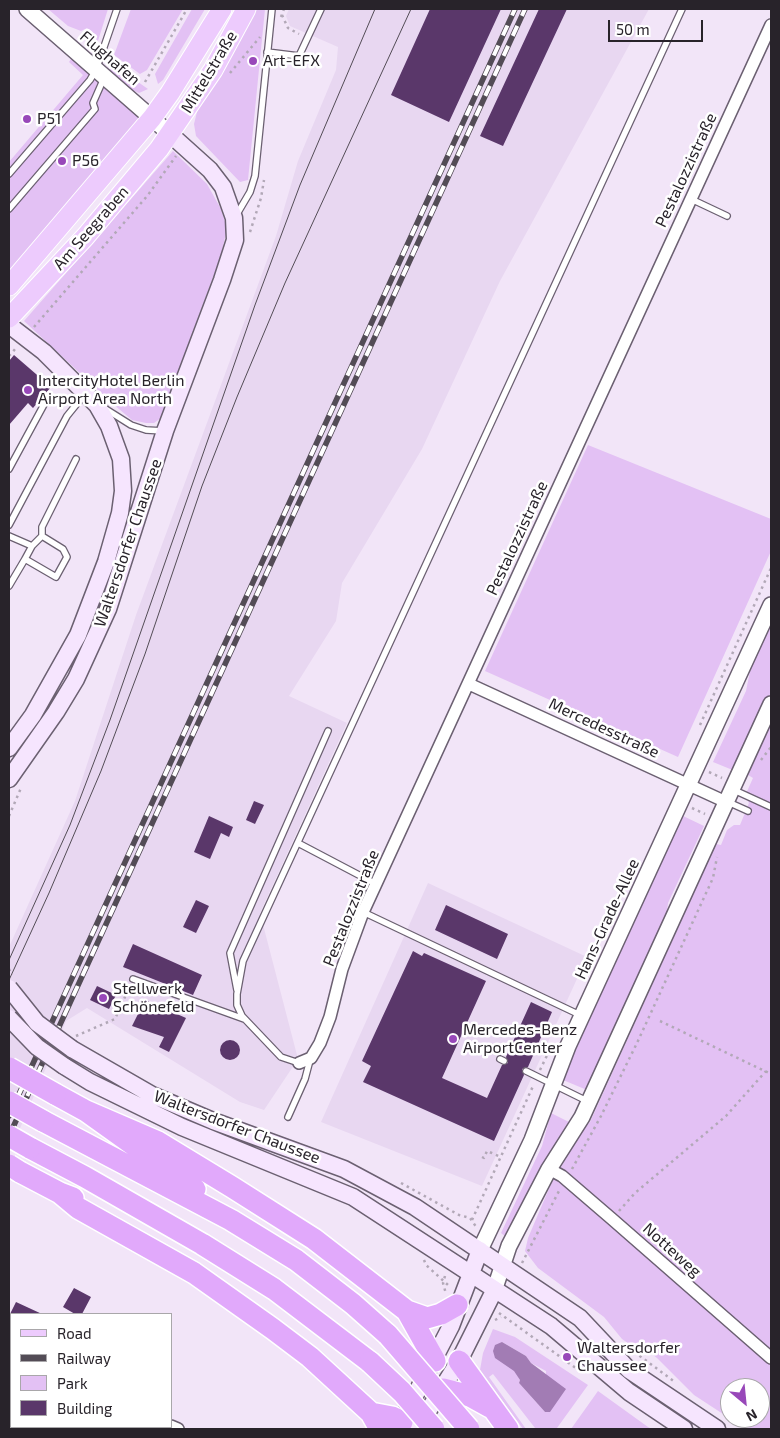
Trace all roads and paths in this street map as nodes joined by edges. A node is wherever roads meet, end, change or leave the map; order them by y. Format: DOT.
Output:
graph roads {
  1 [pos="27,9"];
  2 [pos="116,9"];
  3 [pos="187,9"];
  4 [pos="222,9"];
  5 [pos="246,9"];
  6 [pos="272,9"];
  7 [pos="321,9"];
  8 [pos="682,9"];
  9 [pos="282,14"];
  10 [pos="771,25"];
  11 [pos="308,37"];
  12 [pos="267,52"];
  13 [pos="100,73"];
  14 [pos="145,82"];
  15 [pos="152,118"];
  16 [pos="177,140"];
  17 [pos="9,174"];
  18 [pos="691,199"];
  19 [pos="9,209"];
  20 [pos="727,216"];
  21 [pos="234,218"];
  22 [pos="9,286"];
  23 [pos="9,318"];
  24 [pos="9,325"];
  25 [pos="21,345"];
  26 [pos="9,356"];
  27 [pos="86,393"];
  28 [pos="47,399"];
  29 [pos="97,405"];
  30 [pos="165,432"];
  31 [pos="76,459"];
  32 [pos="9,469"];
  33 [pos="9,526"];
  34 [pos="9,536"];
  35 [pos="42,536"];
  36 [pos="32,546"];
  37 [pos="25,559"];
  38 [pos="771,568"];
  39 [pos="9,586"];
  40 [pos="771,606"];
  41 [pos="468,684"];
  42 [pos="771,704"];
  43 [pos="700,723"];
  44 [pos="328,731"];
  45 [pos="9,748"];
  46 [pos="697,767"];
  47 [pos="16,782"];
  48 [pos="688,786"];
  49 [pos="731,791"];
  50 [pos="680,803"];
  51 [pos="771,806"];
  52 [pos="748,811"];
  53 [pos="9,816"];
  54 [pos="718,820"];
  55 [pos="298,843"];
  56 [pos="376,884"];
  57 [pos="363,912"];
  58 [pos="133,979"];
  59 [pos="9,988"];
  60 [pos="237,994"];
  61 [pos="582,1016"];
  62 [pos="9,1018"];
  63 [pos="246,1020"];
  64 [pos="660,1021"];
  65 [pos="311,1058"];
  66 [pos="299,1063"];
  67 [pos="9,1068"];
  68 [pos="526,1071"];
  69 [pos="766,1071"];
  70 [pos="771,1074"];
  71 [pos="554,1084"];
  72 [pos="9,1102"];
  73 [pos="589,1102"];
  74 [pos="86,1111"];
  75 [pos="288,1117"];
  76 [pos="512,1133"];
  77 [pos="516,1135"];
  78 [pos="9,1136"];
  79 [pos="482,1157"];
  80 [pos="500,1158"];
  81 [pos="14,1168"];
  82 [pos="549,1169"];
  83 [pos="60,1193"];
  84 [pos="612,1219"];
  85 [pos="231,1220"];
  86 [pos="202,1244"];
  87 [pos="480,1250"];
  88 [pos="501,1264"];
  89 [pos="471,1276"];
  90 [pos="494,1291"];
  91 [pos="457,1305"];
  92 [pos="406,1311"];
  93 [pos="624,1344"];
  94 [pos="771,1358"];
  95 [pos="435,1361"];
  96 [pos="459,1361"];
  97 [pos="678,1385"];
  98 [pos="443,1389"];
  99 [pos="414,1397"];
  100 [pos="494,1410"];
  101 [pos="375,1421"];
  102 [pos="415,1426"];
  103 [pos="469,1429"];
  104 [pos="508,1429"];
  105 [pos="684,1429"];
  106 [pos="717,1429"];
  1 -- 13 [label="street, Flughafen"];
  2 -- 13 [label="lane"];
  3 -- 14 [label="path"];
  4 -- 15 [label="main road, Mittelstraße"];
  5 -- 16 [label="main road, Mittelstraße"];
  6 -- 12 [label="lane"];
  7 -- 11 [label="lane"];
  8 -- 55 [label="lane"];
  9 -- 11 [label="path"];
  10 -- 18 [label="street, Pestalozzistraße"];
  11 -- 12 [label="lane"];
  12 -- 21 [label="lane"];
  13 -- 15 [label="street, Flughafen"];
  13 -- 17 [label="lane"];
  13 -- 19 [label="lane"];
  15 -- 16 [label="street, Flughafen"];
  15 -- 22 [label="main road, Am Seegraben"];
  16 -- 21 [label="main road, Waltersdorfer Chaussee"];
  16 -- 23 [label="main road, Am Seegraben"];
  16 -- 25 [label="path"];
  18 -- 20 [label="lane"];
  18 -- 41 [label="street, Pestalozzistraße"];
  21 -- 30 [label="main road, Waltersdorfer Chaussee"];
  24 -- 25 [label="main road, Waltersdorfer Chaussee"];
  25 -- 26 [label="path"];
  25 -- 27 [label="main road, Waltersdorfer Chaussee"];
  27 -- 29 [label="main road, Waltersdorfer Chaussee"];
  27 -- 33 [label="lane"];
  28 -- 32 [label="lane"];
  29 -- 30 [label="lane, Waltersdorfer Chaussee"];
  29 -- 45 [label="main road, Waltersdorfer Chaussee"];
  30 -- 47 [label="main road, Waltersdorfer Chaussee"];
  31 -- 35 [label="lane"];
  34 -- 36 [label="lane"];
  35 -- 36 [label="lane"];
  35 -- 37 [label="lane"];
  36 -- 37 [label="lane"];
  37 -- 39 [label="lane"];
  38 -- 43 [label="path"];
  40 -- 46 [label="street, Hans-Grade-Allee"];
  41 -- 48 [label="street, Mercedesstraße"];
  41 -- 56 [label="street, Pestalozzistraße"];
  42 -- 49 [label="street"];
  44 -- 60 [label="lane"];
  46 -- 48 [label="street, Hans-Grade-Allee"];
  46 -- 49 [label="path"];
  47 -- 53 [label="path"];
  48 -- 49 [label="street, Mercedesstraße"];
  48 -- 50 [label="street, Hans-Grade-Allee"];
  49 -- 51 [label="lane"];
  49 -- 52 [label="lane"];
  49 -- 54 [label="street"];
  50 -- 54 [label="path"];
  50 -- 61 [label="street, Hans-Grade-Allee"];
  54 -- 73 [label="street"];
  55 -- 56 [label="lane"];
  55 -- 60 [label="lane"];
  56 -- 57 [label="street, Pestalozzistraße"];
  57 -- 61 [label="lane"];
  57 -- 65 [label="street, Pestalozzistraße"];
  58 -- 63 [label="lane"];
  59 -- 87 [label="main road, Waltersdorfer Chaussee, bridge"];
  60 -- 63 [label="lane"];
  61 -- 71 [label="street, Hans-Grade-Allee"];
  62 -- 89 [label="main road, Waltersdorfer Chaussee, bridge"];
  63 -- 66 [label="lane"];
  64 -- 69 [label="path"];
  65 -- 66 [label="street"];
  65 -- 75 [label="lane"];
  67 -- 74 [label="highway, bridge"];
  68 -- 71 [label="lane"];
  69 -- 70 [label="path"];
  69 -- 84 [label="path"];
  71 -- 73 [label="lane"];
  71 -- 87 [label="street, Hans-Grade-Allee"];
  72 -- 85 [label="highway, bridge"];
  73 -- 82 [label="street"];
  74 -- 85 [label="highway"];
  74 -- 92 [label="highway"];
  76 -- 77 [label="path"];
  78 -- 86 [label="highway, bridge"];
  79 -- 80 [label="path"];
  81 -- 83 [label="highway"];
  82 -- 84 [label="street, Notteweg"];
  82 -- 88 [label="street"];
  83 -- 86 [label="highway"];
  83 -- 101 [label="highway"];
  84 -- 94 [label="street, Notteweg"];
  85 -- 103 [label="highway, bridge"];
  86 -- 102 [label="highway, bridge"];
  87 -- 88 [label="main road, Waltersdorfer Chaussee"];
  87 -- 89 [label="main road"];
  88 -- 90 [label="street"];
  88 -- 106 [label="main road, Waltersdorfer Chaussee"];
  89 -- 90 [label="main road, Waltersdorfer Chaussee"];
  89 -- 91 [label="main road"];
  90 -- 96 [label="main road"];
  90 -- 105 [label="main road, Waltersdorfer Chaussee"];
  91 -- 92 [label="highway"];
  91 -- 95 [label="main road"];
  92 -- 95 [label="highway"];
  93 -- 97 [label="path"];
  95 -- 98 [label="main road"];
  95 -- 99 [label="main road"];
  96 -- 98 [label="main road"];
  96 -- 100 [label="highway"];
  98 -- 99 [label="main road"];
  98 -- 100 [label="highway"];
  98 -- 102 [label="main road"];
  99 -- 102 [label="main road"];
  100 -- 104 [label="highway"];
  101 -- 102 [label="highway"];
}
